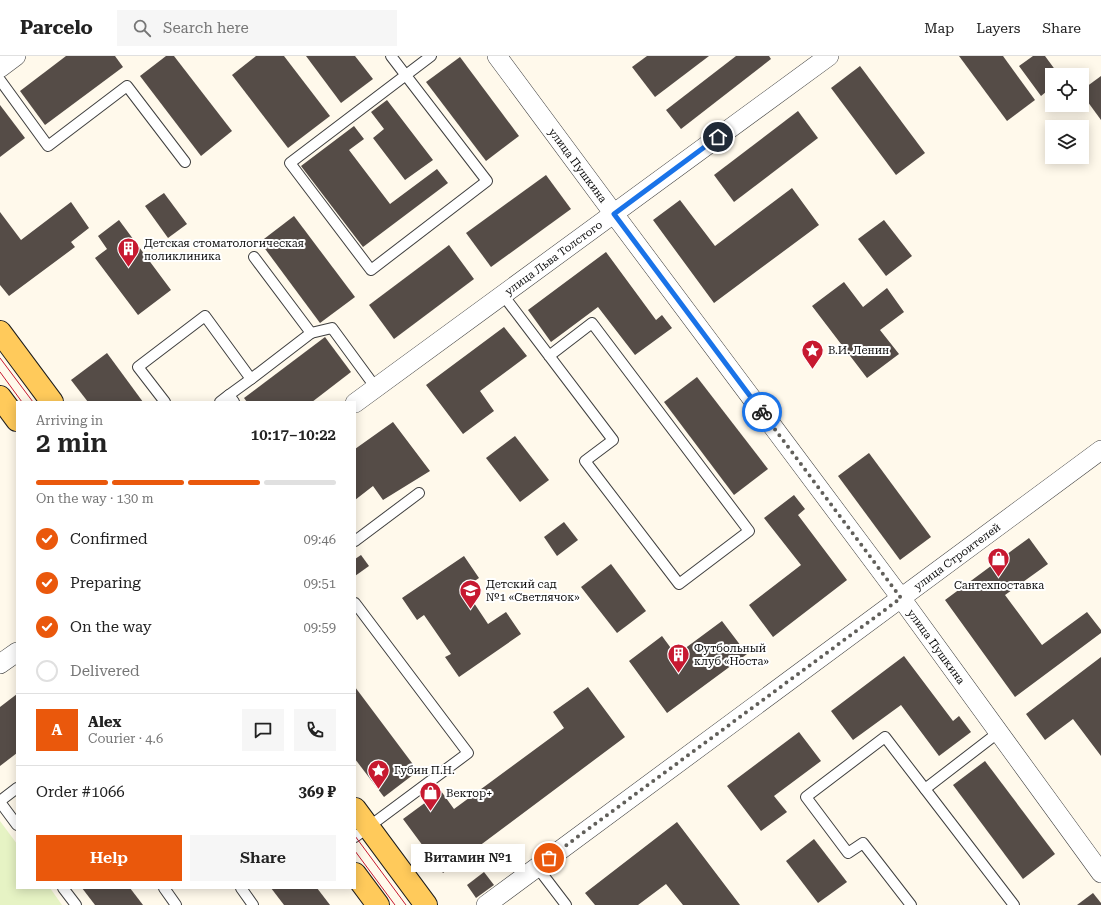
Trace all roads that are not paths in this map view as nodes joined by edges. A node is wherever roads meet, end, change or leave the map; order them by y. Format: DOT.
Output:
graph roads {
  1 [pos="16,56"];
  2 [pos="391,56"];
  3 [pos="431,56"];
  4 [pos="497,56"];
  5 [pos="829,56"];
  6 [pos="0,68"];
  7 [pos="406,76"];
  8 [pos="0,80"];
  9 [pos="185,162"];
  10 [pos="614,214"];
  11 [pos="254,257"];
  12 [pos="503,295"];
  13 [pos="0,332"];
  14 [pos="310,333"];
  15 [pos="549,356"];
  16 [pos="252,379"];
  17 [pos="376,388"];
  18 [pos="0,397"];
  19 [pos="232,399"];
  20 [pos="51,401"];
  21 [pos="164,401"];
  22 [pos="356,403"];
  23 [pos="16,419"];
  24 [pos="1101,450"];
  25 [pos="419,493"];
  26 [pos="356,540"];
  27 [pos="901,598"];
  28 [pos="356,604"];
  29 [pos="16,653"];
  30 [pos="0,664"];
  31 [pos="999,732"];
  32 [pos="16,789"];
  33 [pos="925,789"];
  34 [pos="0,802"];
  35 [pos="356,813"];
  36 [pos="16,824"];
  37 [pos="362,832"];
  38 [pos="537,867"];
  39 [pos="1101,873"];
  40 [pos="356,875"];
  41 [pos="65,889"];
  42 [pos="165,889"];
  43 [pos="242,889"];
  44 [pos="76,905"];
  45 [pos="176,905"];
  46 [pos="253,905"];
  47 [pos="378,905"];
  48 [pos="426,905"];
  49 [pos="486,905"];
  50 [pos="566,905"];
  51 [pos="910,905"];
  52 [pos="1014,905"];
  1 -- 6 [label="street"];
  2 -- 7 [label="lane"];
  3 -- 7 [label="lane"];
  4 -- 10 [label="street, улица Пушкина"];
  5 -- 10 [label="street, улица Льва Толстого"];
  7 -- 7 [label="lane"];
  8 -- 9 [label="lane"];
  10 -- 12 [label="street, улица Льва Толстого"];
  10 -- 27 [label="street, улица Пушкина"];
  11 -- 14 [label="lane"];
  12 -- 15 [label="lane"];
  12 -- 17 [label="street, улица Льва Толстого"];
  13 -- 20 [label="main road"];
  14 -- 16 [label="lane"];
  14 -- 17 [label="lane"];
  15 -- 15 [label="lane"];
  16 -- 19 [label="lane"];
  16 -- 21 [label="lane"];
  17 -- 22 [label="street, улица Льва Толстого"];
  18 -- 23 [label="main road"];
  24 -- 27 [label="street, улица Строителей"];
  25 -- 26 [label="lane"];
  27 -- 31 [label="street, улица Пушкина"];
  27 -- 38 [label="street, улица Строителей"];
  28 -- 37 [label="lane"];
  29 -- 30 [label="street"];
  31 -- 33 [label="lane"];
  31 -- 39 [label="street, улица Пушкина"];
  32 -- 34 [label="lane"];
  33 -- 51 [label="lane"];
  33 -- 52 [label="lane"];
  34 -- 36 [label="lane"];
  35 -- 37 [label="main road"];
  37 -- 48 [label="main road"];
  38 -- 49 [label="street, улица Строителей"];
  38 -- 50 [label="lane"];
  40 -- 47 [label="main road"];
  41 -- 44 [label="lane"];
  42 -- 45 [label="lane"];
  43 -- 46 [label="lane"];
}
